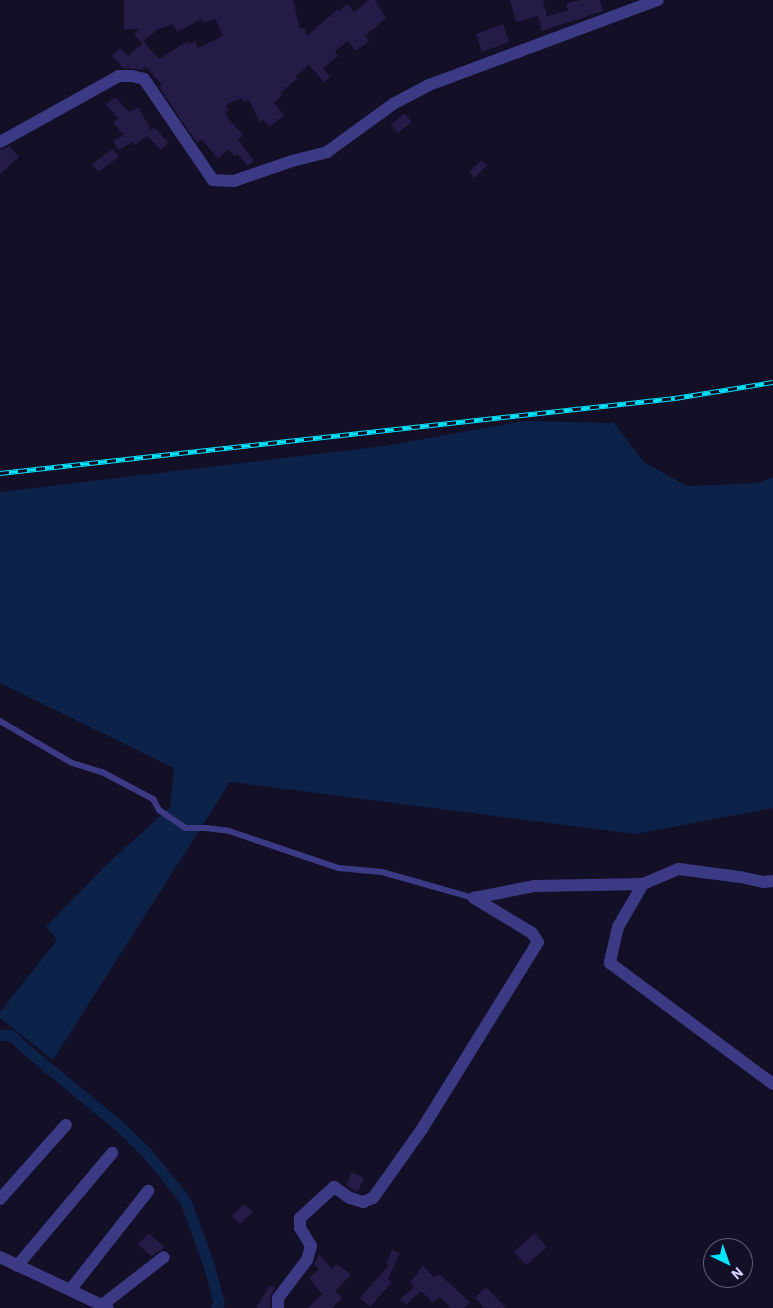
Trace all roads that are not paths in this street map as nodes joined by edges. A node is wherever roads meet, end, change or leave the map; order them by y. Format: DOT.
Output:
graph roads {
  1 [pos="658,0"];
  2 [pos="0,142"];
  3 [pos="0,720"];
  4 [pos="773,881"];
  5 [pos="643,884"];
  6 [pos="474,898"];
  7 [pos="773,1084"];
  8 [pos="66,1125"];
  9 [pos="112,1153"];
  10 [pos="148,1191"];
  11 [pos="0,1199"];
  12 [pos="164,1256"];
  13 [pos="0,1257"];
  14 [pos="17,1266"];
  15 [pos="71,1289"];
  16 [pos="105,1306"];
  17 [pos="278,1308"];
  1 -- 2 [label="street"];
  3 -- 6 [label="lane"];
  4 -- 5 [label="street"];
  5 -- 6 [label="street"];
  5 -- 7 [label="street"];
  6 -- 17 [label="street"];
  8 -- 11 [label="street"];
  9 -- 14 [label="street"];
  10 -- 15 [label="street"];
  12 -- 16 [label="street"];
  13 -- 14 [label="street"];
  14 -- 15 [label="street"];
  15 -- 16 [label="street"];
}
